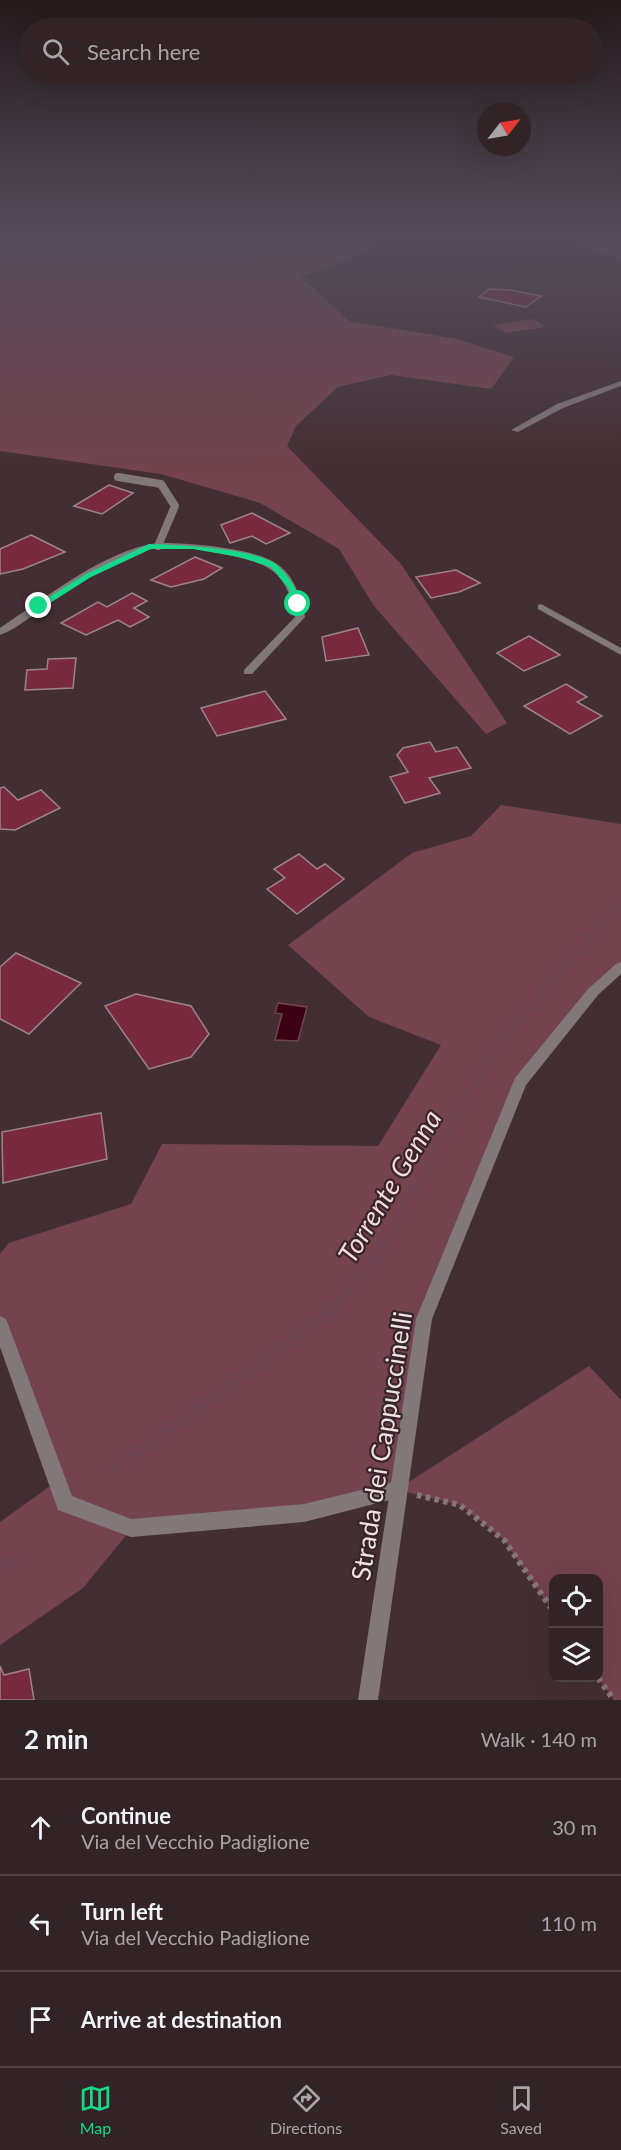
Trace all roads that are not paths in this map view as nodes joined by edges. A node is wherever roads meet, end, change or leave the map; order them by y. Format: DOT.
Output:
graph roads {
  1 [pos="621,383"];
  2 [pos="515,430"];
  3 [pos="118,477"];
  4 [pos="158,546"];
  5 [pos="541,607"];
  6 [pos="0,632"];
  7 [pos="621,652"];
  8 [pos="248,672"];
  9 [pos="621,967"];
  10 [pos="0,1324"];
  11 [pos="398,1490"];
  12 [pos="368,1700"];
  1 -- 2 [label="street"];
  3 -- 4 [label="lane"];
  4 -- 6 [label="street"];
  4 -- 8 [label="street"];
  5 -- 7 [label="street"];
  9 -- 11 [label="street, Strada dei Cappuccinelli"];
  10 -- 11 [label="street"];
  11 -- 12 [label="street, Strada dei Cappuccinelli"];
}
